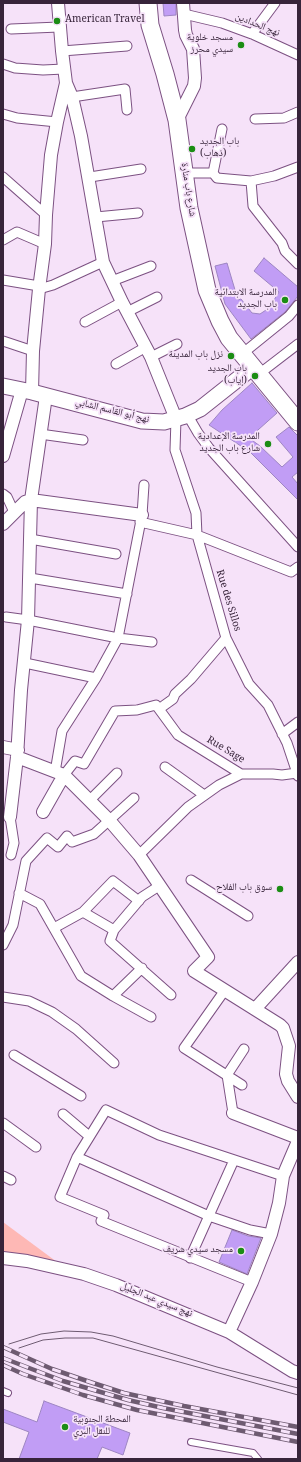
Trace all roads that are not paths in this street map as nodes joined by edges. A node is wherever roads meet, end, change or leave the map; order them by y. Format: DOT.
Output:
graph roads {
  1 [pos="58,3"];
  2 [pos="148,3"];
  3 [pos="275,3"];
  4 [pos="183,8"];
  5 [pos="60,27"];
  6 [pos="12,29"];
  7 [pos="252,34"];
  8 [pos="127,46"];
  9 [pos="62,51"];
  10 [pos="298,55"];
  11 [pos="3,64"];
  12 [pos="64,69"];
  13 [pos="66,83"];
  14 [pos="72,97"];
  15 [pos="127,110"];
  16 [pos="298,112"];
  17 [pos="3,114"];
  18 [pos="255,119"];
  19 [pos="177,120"];
  20 [pos="57,122"];
  21 [pos="222,129"];
  22 [pos="298,167"];
  23 [pos="141,169"];
  24 [pos="183,173"];
  25 [pos="214,173"];
  26 [pos="3,177"];
  27 [pos="90,177"];
  28 [pos="251,181"];
  29 [pos="138,213"];
  30 [pos="46,215"];
  31 [pos="96,217"];
  32 [pos="3,240"];
  33 [pos="45,244"];
  34 [pos="103,262"];
  35 [pos="298,264"];
  36 [pos="151,266"];
  37 [pos="3,280"];
  38 [pos="112,281"];
  39 [pos="39,287"];
  40 [pos="157,297"];
  41 [pos="298,305"];
  42 [pos="124,307"];
  43 [pos="86,322"];
  44 [pos="3,341"];
  45 [pos="177,344"];
  46 [pos="298,344"];
  47 [pos="33,351"];
  48 [pos="149,352"];
  49 [pos="116,364"];
  50 [pos="251,365"];
  51 [pos="3,386"];
  52 [pos="33,392"];
  53 [pos="176,419"];
  54 [pos="191,421"];
  55 [pos="298,422"];
  56 [pos="40,434"];
  57 [pos="83,440"];
  58 [pos="3,456"];
  59 [pos="144,485"];
  60 [pos="3,494"];
  61 [pos="31,500"];
  62 [pos="14,512"];
  63 [pos="141,519"];
  64 [pos="3,524"];
  65 [pos="197,535"];
  66 [pos="30,539"];
  67 [pos="298,547"];
  68 [pos="116,554"];
  69 [pos="298,567"];
  70 [pos="30,578"];
  71 [pos="127,594"];
  72 [pos="6,617"];
  73 [pos="28,620"];
  74 [pos="118,638"];
  75 [pos="226,638"];
  76 [pos="152,642"];
  77 [pos="25,663"];
  78 [pos="96,678"];
  79 [pos="159,709"];
  80 [pos="298,722"];
  81 [pos="282,734"];
  82 [pos="3,747"];
  83 [pos="17,754"];
  84 [pos="165,767"];
  85 [pos="60,773"];
  86 [pos="117,773"];
  87 [pos="241,774"];
  88 [pos="298,774"];
  89 [pos="204,796"];
  90 [pos="134,798"];
  91 [pos="90,800"];
  92 [pos="43,812"];
  93 [pos="10,817"];
  94 [pos="109,820"];
  95 [pos="139,854"];
  96 [pos="7,855"];
  97 [pos="26,861"];
  98 [pos="191,880"];
  99 [pos="159,886"];
  100 [pos="19,893"];
  101 [pos="138,901"];
  102 [pos="83,912"];
  103 [pos="248,916"];
  104 [pos="54,928"];
  105 [pos="114,930"];
  106 [pos="3,945"];
  107 [pos="298,962"];
  108 [pos="142,968"];
  109 [pos="225,990"];
  110 [pos="171,995"];
  111 [pos="113,996"];
  112 [pos="3,997"];
  113 [pos="255,1009"];
  114 [pos="151,1017"];
  115 [pos="244,1049"];
  116 [pos="293,1050"];
  117 [pos="14,1055"];
  118 [pos="114,1063"];
  119 [pos="227,1075"];
  120 [pos="242,1085"];
  121 [pos="81,1096"];
  122 [pos="298,1097"];
  123 [pos="233,1113"];
  124 [pos="63,1114"];
  125 [pos="3,1122"];
  126 [pos="89,1136"];
  127 [pos="298,1138"];
  128 [pos="298,1141"];
  129 [pos="36,1147"];
  130 [pos="77,1157"];
  131 [pos="234,1160"];
  132 [pos="283,1176"];
  133 [pos="209,1216"];
  134 [pos="271,1234"];
  135 [pos="3,1258"];
  136 [pos="190,1258"];
  137 [pos="252,1282"];
  138 [pos="229,1332"];
  139 [pos="298,1373"];
  140 [pos="191,1442"];
  141 [pos="258,1459"];
  1 -- 5 [label="street"];
  2 -- 19 [label="main road, شارع باب منارة"];
  3 -- 7 [label="street"];
  4 -- 7 [label="street, نهج الحدادين"];
  4 -- 19 [label="street"];
  5 -- 6 [label="street"];
  5 -- 9 [label="street"];
  7 -- 10 [label="street, نهج الحدادين"];
  8 -- 9 [label="street"];
  9 -- 12 [label="street"];
  11 -- 12 [label="street"];
  12 -- 13 [label="street"];
  13 -- 14 [label="street"];
  13 -- 20 [label="street"];
  14 -- 15 [label="street"];
  14 -- 31 [label="street"];
  16 -- 18 [label="street"];
  17 -- 20 [label="street"];
  19 -- 24 [label="main road, شارع باب منارة"];
  20 -- 30 [label="street"];
  21 -- 25 [label="street"];
  22 -- 28 [label="street"];
  23 -- 27 [label="street"];
  24 -- 25 [label="street"];
  24 -- 50 [label="main road, شارع باب منارة"];
  25 -- 28 [label="street"];
  26 -- 30 [label="street"];
  28 -- 35 [label="street"];
  29 -- 31 [label="street"];
  30 -- 33 [label="street"];
  31 -- 34 [label="street"];
  32 -- 33 [label="street"];
  33 -- 39 [label="street"];
  34 -- 38 [label="street"];
  34 -- 39 [label="street"];
  36 -- 38 [label="street"];
  37 -- 39 [label="street"];
  38 -- 42 [label="street"];
  39 -- 47 [label="street"];
  40 -- 42 [label="street"];
  41 -- 50 [label="street"];
  42 -- 43 [label="street"];
  42 -- 48 [label="street"];
  44 -- 47 [label="street"];
  45 -- 48 [label="street"];
  46 -- 50 [label="street"];
  47 -- 52 [label="street"];
  48 -- 49 [label="street"];
  48 -- 53 [label="street"];
  50 -- 53 [label="street, نهج أبو القاسم الشابي"];
  50 -- 55 [label="main road, شارع باب منارة"];
  51 -- 52 [label="street, نهج أبو القاسم الشابي"];
  52 -- 53 [label="street, نهج أبو القاسم الشابي"];
  52 -- 56 [label="street"];
  52 -- 58 [label="street"];
  53 -- 65 [label="street, Rue des Sillos"];
  54 -- 67 [label="street"];
  56 -- 57 [label="street"];
  56 -- 61 [label="street"];
  59 -- 63 [label="street"];
  60 -- 62 [label="street"];
  61 -- 62 [label="street"];
  61 -- 63 [label="street"];
  61 -- 66 [label="street"];
  62 -- 64 [label="street"];
  63 -- 65 [label="street"];
  63 -- 71 [label="street"];
  65 -- 69 [label="street"];
  65 -- 75 [label="street, Rue des Sillos"];
  66 -- 68 [label="street"];
  66 -- 70 [label="street"];
  70 -- 71 [label="street"];
  70 -- 73 [label="street"];
  71 -- 74 [label="street"];
  72 -- 73 [label="street"];
  73 -- 74 [label="street"];
  73 -- 77 [label="street"];
  74 -- 76 [label="street"];
  74 -- 78 [label="street"];
  75 -- 79 [label="street"];
  75 -- 81 [label="street, Rue des Sillos"];
  77 -- 78 [label="street"];
  77 -- 83 [label="street"];
  78 -- 85 [label="street"];
  79 -- 85 [label="street"];
  79 -- 87 [label="street, Rue Sage"];
  80 -- 81 [label="street"];
  81 -- 88 [label="street, Rue des Sillos"];
  82 -- 83 [label="street"];
  83 -- 85 [label="street"];
  83 -- 93 [label="street"];
  84 -- 89 [label="street"];
  85 -- 91 [label="street"];
  85 -- 92 [label="street"];
  86 -- 91 [label="street"];
  87 -- 88 [label="street, Rue Sage"];
  87 -- 89 [label="street"];
  89 -- 95 [label="street"];
  90 -- 94 [label="street"];
  91 -- 94 [label="street"];
  93 -- 96 [label="street"];
  94 -- 95 [label="street"];
  94 -- 97 [label="street"];
  95 -- 99 [label="street"];
  96 -- 97 [label="street"];
  97 -- 100 [label="street"];
  98 -- 103 [label="street"];
  99 -- 101 [label="street"];
  99 -- 109 [label="street"];
  100 -- 104 [label="street"];
  100 -- 106 [label="street"];
  101 -- 102 [label="street"];
  101 -- 105 [label="street"];
  102 -- 104 [label="street"];
  102 -- 105 [label="street"];
  104 -- 111 [label="street"];
  105 -- 108 [label="street"];
  107 -- 113 [label="street"];
  108 -- 110 [label="street"];
  108 -- 111 [label="street"];
  109 -- 113 [label="street"];
  109 -- 119 [label="street"];
  111 -- 114 [label="street"];
  112 -- 118 [label="street"];
  113 -- 116 [label="street"];
  115 -- 119 [label="street"];
  116 -- 122 [label="street"];
  117 -- 121 [label="street"];
  119 -- 120 [label="street"];
  119 -- 123 [label="street"];
  123 -- 127 [label="street"];
  124 -- 126 [label="street"];
  125 -- 129 [label="street"];
  126 -- 130 [label="street"];
  126 -- 131 [label="street"];
  128 -- 132 [label="street"];
  130 -- 133 [label="street"];
  130 -- 136 [label="street"];
  131 -- 132 [label="street"];
  131 -- 133 [label="street"];
  132 -- 134 [label="street"];
  133 -- 134 [label="street"];
  133 -- 136 [label="street"];
  134 -- 137 [label="street"];
  135 -- 138 [label="street, نهج سيدي عبد الجليل"];
  136 -- 137 [label="street"];
  137 -- 138 [label="street"];
  138 -- 139 [label="street, نهج سيدي عبد الجليل"];
  140 -- 141 [label="lane"];
}
